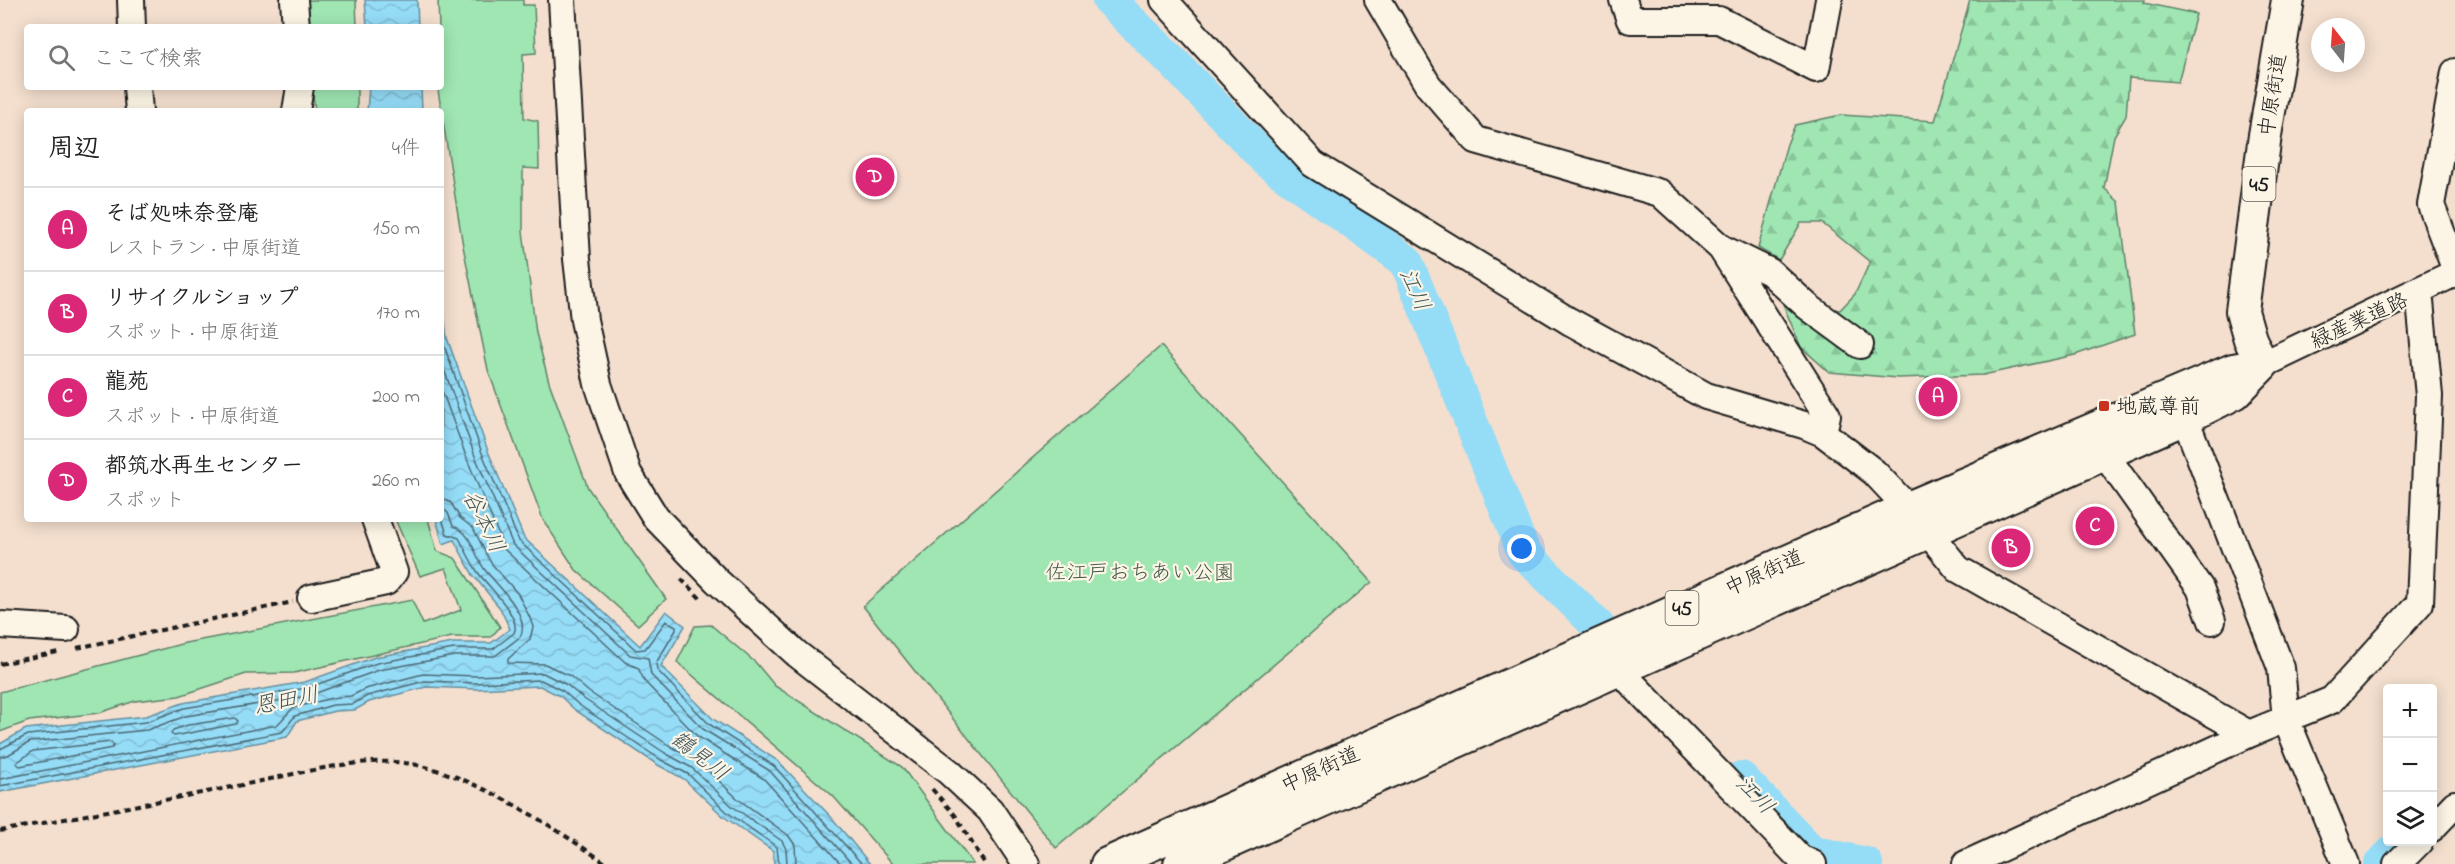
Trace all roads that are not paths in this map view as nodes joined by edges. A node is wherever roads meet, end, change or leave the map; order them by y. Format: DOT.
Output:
graph roads {
  1 [pos="131,0"];
  2 [pos="294,0"];
  3 [pos="562,0"];
  4 [pos="1164,0"];
  5 [pos="1378,0"];
  6 [pos="1623,0"];
  7 [pos="1829,0"];
  8 [pos="2288,0"];
  9 [pos="132,24"];
  10 [pos="296,24"];
  11 [pos="2455,72"];
  12 [pos="137,90"];
  13 [pos="300,90"];
  14 [pos="139,108"];
  15 [pos="296,108"];
  16 [pos="1721,248"];
  17 [pos="2455,268"];
  18 [pos="2455,273"];
  19 [pos="2420,291"];
  20 [pos="1860,345"];
  21 [pos="2262,365"];
  22 [pos="2185,418"];
  23 [pos="1823,434"];
  24 [pos="2104,453"];
  25 [pos="1908,508"];
  26 [pos="376,522"];
  27 [pos="1929,531"];
  28 [pos="311,598"];
  29 [pos="2212,621"];
  30 [pos="0,625"];
  31 [pos="66,629"];
  32 [pos="1618,669"];
  33 [pos="2286,719"];
  34 [pos="2248,734"];
  35 [pos="2455,804"];
  36 [pos="2437,824"];
  37 [pos="2415,846"];
  38 [pos="1026,864"];
  39 [pos="1107,864"];
  40 [pos="1180,864"];
  41 [pos="1813,864"];
  42 [pos="1966,864"];
  43 [pos="2346,864"];
  44 [pos="2397,864"];
  1 -- 9 [label="street"];
  2 -- 10 [label="street"];
  3 -- 38 [label="street"];
  4 -- 23 [label="street"];
  5 -- 16 [label="street"];
  6 -- 7 [label="street"];
  8 -- 21 [label="main road, 中原街道 / 45"];
  11 -- 17 [label="street"];
  12 -- 14 [label="street"];
  13 -- 15 [label="street"];
  16 -- 20 [label="street"];
  16 -- 23 [label="street"];
  18 -- 19 [label="street, 緑産業道路"];
  19 -- 21 [label="street, 緑産業道路"];
  19 -- 33 [label="street"];
  21 -- 22 [label="main road, 中原街道 / 45"];
  21 -- 25 [label="main road, 中原街道 / 45"];
  22 -- 24 [label="main road, 中原街道 / 45"];
  22 -- 33 [label="street"];
  23 -- 25 [label="street"];
  24 -- 27 [label="main road, 中原街道 / 45"];
  24 -- 29 [label="street"];
  25 -- 27 [label="street"];
  25 -- 39 [label="main road, 中原街道 / 45"];
  26 -- 28 [label="street"];
  27 -- 32 [label="main road, 中原街道 / 45"];
  27 -- 34 [label="street"];
  30 -- 31 [label="street"];
  32 -- 40 [label="main road, 中原街道 / 45"];
  32 -- 41 [label="street"];
  33 -- 34 [label="street"];
  33 -- 43 [label="street"];
  34 -- 42 [label="street"];
  35 -- 36 [label="street"];
  37 -- 44 [label="street"];
}
